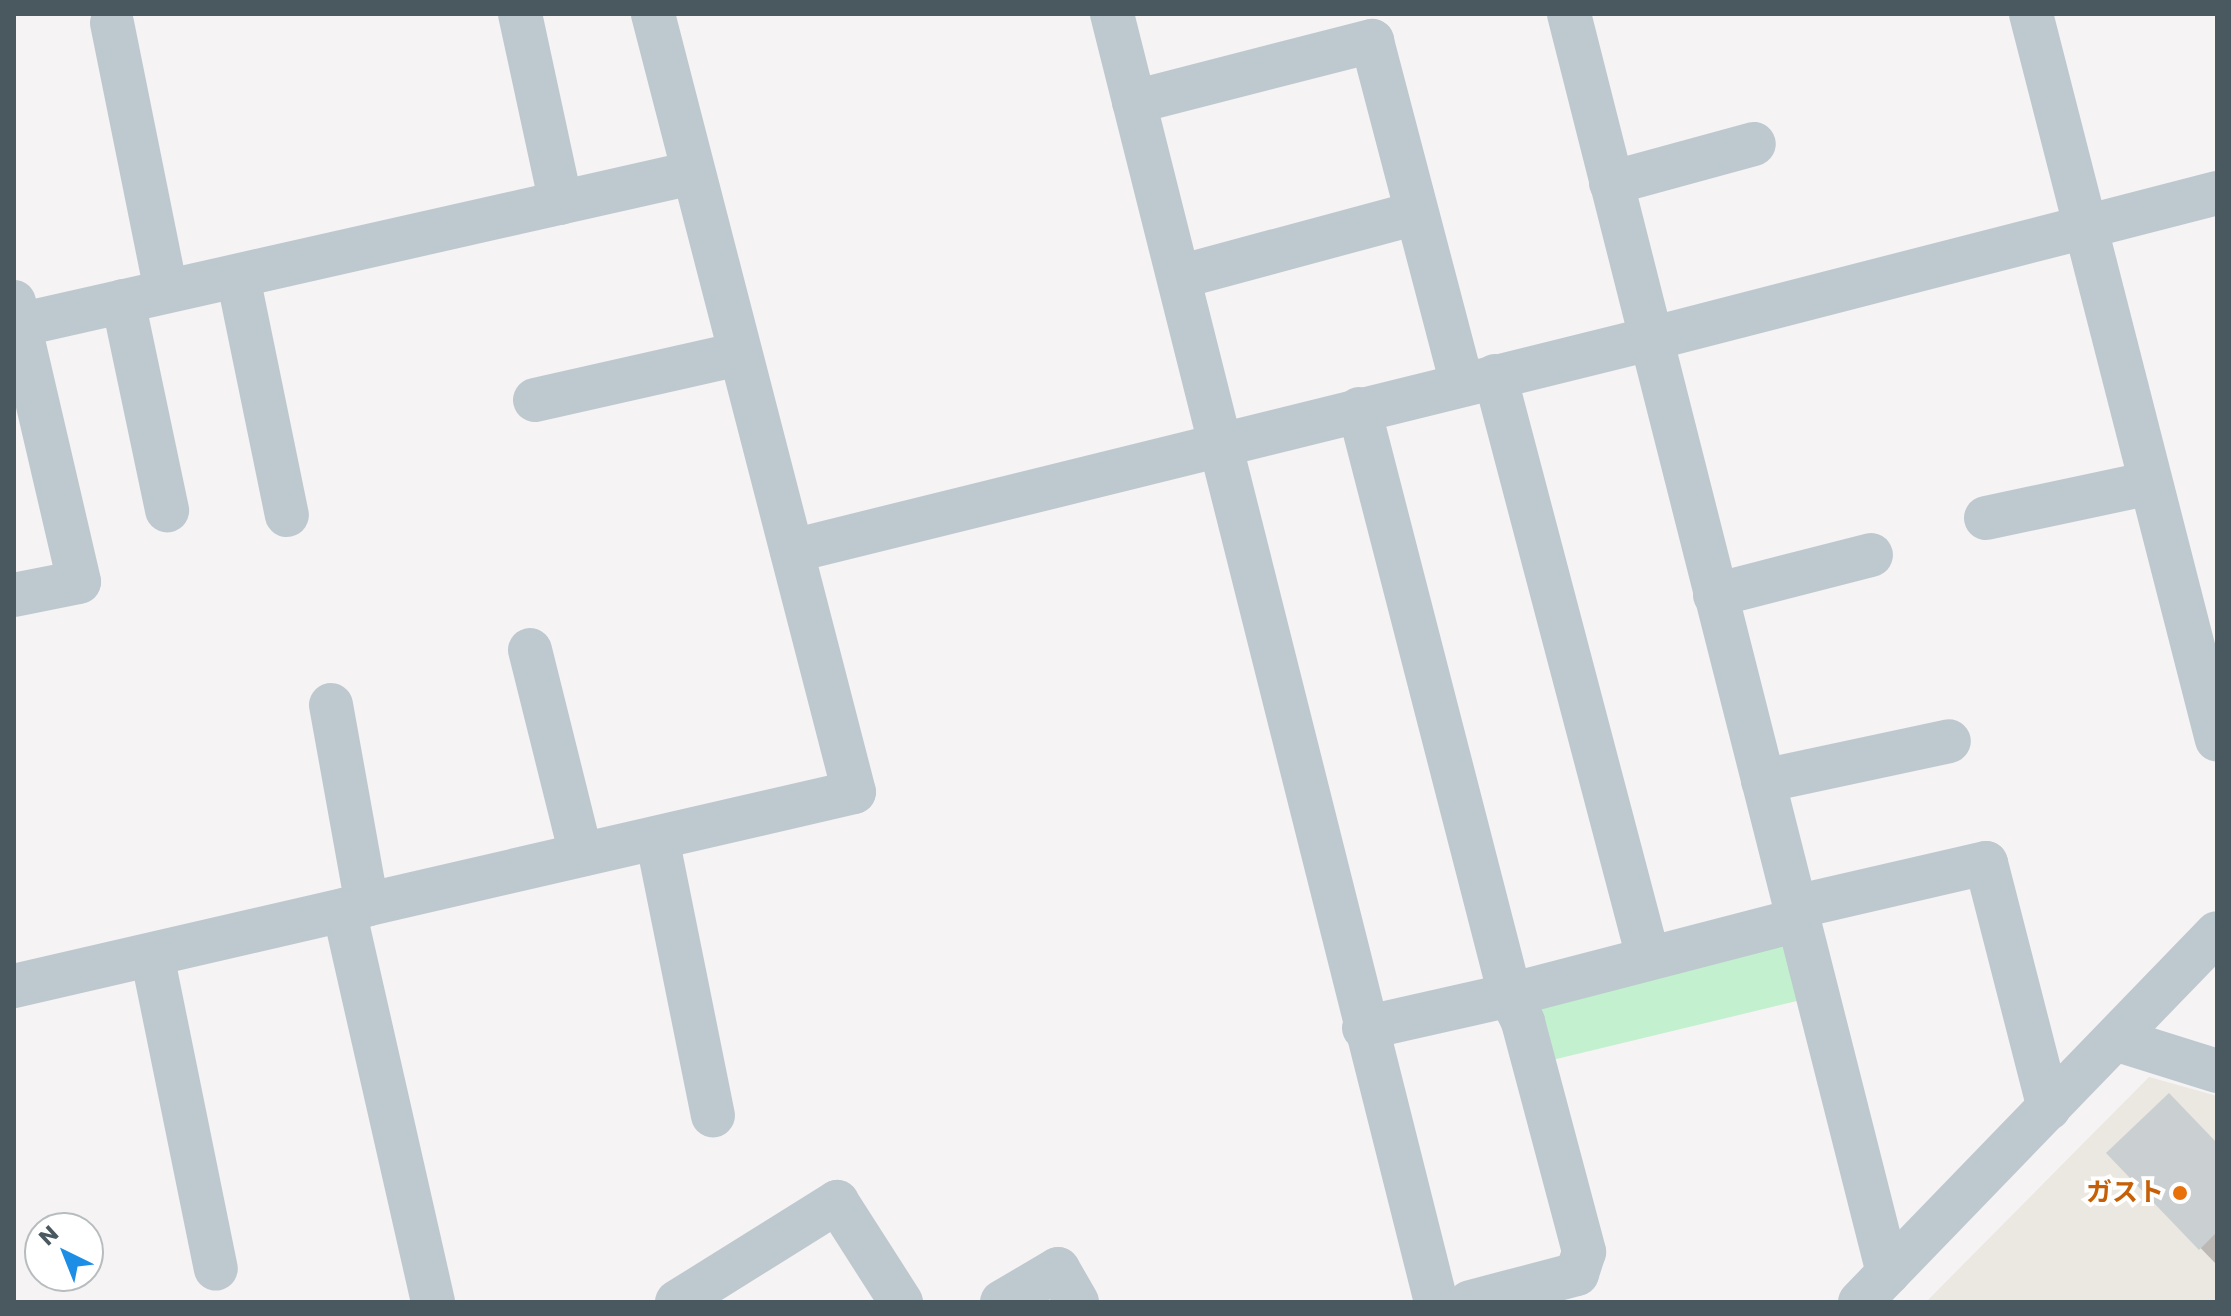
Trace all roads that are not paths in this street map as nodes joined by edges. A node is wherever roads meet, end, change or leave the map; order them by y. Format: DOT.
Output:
graph roads {
  1 [pos="520,14"];
  2 [pos="653,14"];
  3 [pos="1112,14"];
  4 [pos="1569,14"];
  5 [pos="2031,14"];
  6 [pos="112,23"];
  7 [pos="1134,102"];
  8 [pos="1754,144"];
  9 [pos="692,173"];
  10 [pos="1611,183"];
  11 [pos="2217,193"];
  12 [pos="561,203"];
  13 [pos="1417,213"];
  14 [pos="2083,225"];
  15 [pos="238,277"];
  16 [pos="1179,277"];
  17 [pos="166,291"];
  18 [pos="123,301"];
  19 [pos="16,317"];
  20 [pos="1650,339"];
  21 [pos="739,354"];
  22 [pos="1479,380"];
  23 [pos="535,400"];
  24 [pos="1359,409"];
  25 [pos="1222,442"];
  26 [pos="2150,483"];
  27 [pos="167,510"];
  28 [pos="287,515"];
  29 [pos="1986,518"];
  30 [pos="792,551"];
  31 [pos="1871,555"];
  32 [pos="14,595"];
  33 [pos="1715,595"];
  34 [pos="530,650"];
  35 [pos="331,705"];
  36 [pos="2217,740"];
  37 [pos="1949,741"];
  38 [pos="1763,781"];
  39 [pos="657,838"];
  40 [pos="581,855"];
  41 [pos="356,908"];
  42 [pos="1797,914"];
  43 [pos="2217,933"];
  44 [pos="152,955"];
  45 [pos="1648,957"];
  46 [pos="14,986"];
  47 [pos="1510,995"];
  48 [pos="1364,1028"];
  49 [pos="2115,1039"];
  50 [pos="2217,1071"];
  51 [pos="2049,1108"];
  52 [pos="713,1115"];
  53 [pos="216,1269"];
  54 [pos="1874,1288"];
  55 [pos="433,1302"];
  56 [pos="677,1302"];
  57 [pos="901,1302"];
  58 [pos="1002,1302"];
  59 [pos="1077,1302"];
  60 [pos="1436,1302"];
  61 [pos="1470,1302"];
  1 -- 12 [label="street"];
  2 -- 9 [label="street"];
  3 -- 7 [label="street"];
  4 -- 10 [label="street"];
  5 -- 14 [label="street"];
  6 -- 17 [label="street"];
  7 -- 13 [label="street"];
  7 -- 16 [label="street"];
  8 -- 10 [label="street"];
  9 -- 12 [label="street"];
  9 -- 21 [label="street"];
  10 -- 20 [label="street"];
  11 -- 14 [label="street"];
  12 -- 15 [label="street"];
  13 -- 16 [label="street"];
  13 -- 22 [label="street"];
  14 -- 20 [label="street"];
  14 -- 26 [label="street"];
  15 -- 17 [label="street"];
  15 -- 28 [label="street"];
  16 -- 25 [label="street"];
  17 -- 18 [label="street"];
  18 -- 19 [label="street"];
  18 -- 27 [label="street"];
  19 -- 32 [label="street"];
  20 -- 22 [label="street"];
  20 -- 33 [label="street"];
  21 -- 23 [label="street"];
  21 -- 30 [label="street"];
  22 -- 24 [label="street"];
  22 -- 45 [label="street"];
  24 -- 25 [label="street"];
  24 -- 47 [label="street"];
  25 -- 30 [label="street"];
  25 -- 48 [label="street"];
  26 -- 29 [label="street"];
  26 -- 36 [label="street"];
  30 -- 39 [label="street"];
  31 -- 33 [label="street"];
  33 -- 38 [label="street"];
  34 -- 40 [label="street"];
  35 -- 41 [label="street"];
  37 -- 38 [label="street"];
  38 -- 42 [label="street"];
  39 -- 40 [label="street"];
  39 -- 52 [label="street"];
  40 -- 41 [label="street"];
  41 -- 44 [label="street"];
  41 -- 55 [label="street"];
  42 -- 45 [label="street"];
  42 -- 51 [label="street"];
  42 -- 54 [label="street"];
  43 -- 49 [label="street"];
  44 -- 46 [label="street"];
  44 -- 53 [label="street"];
  45 -- 47 [label="street"];
  47 -- 48 [label="street"];
  47 -- 61 [label="street"];
  48 -- 60 [label="street"];
  49 -- 50 [label="street"];
  49 -- 51 [label="street"];
  51 -- 54 [label="street"];
  56 -- 57 [label="street"];
  58 -- 59 [label="street"];
}
